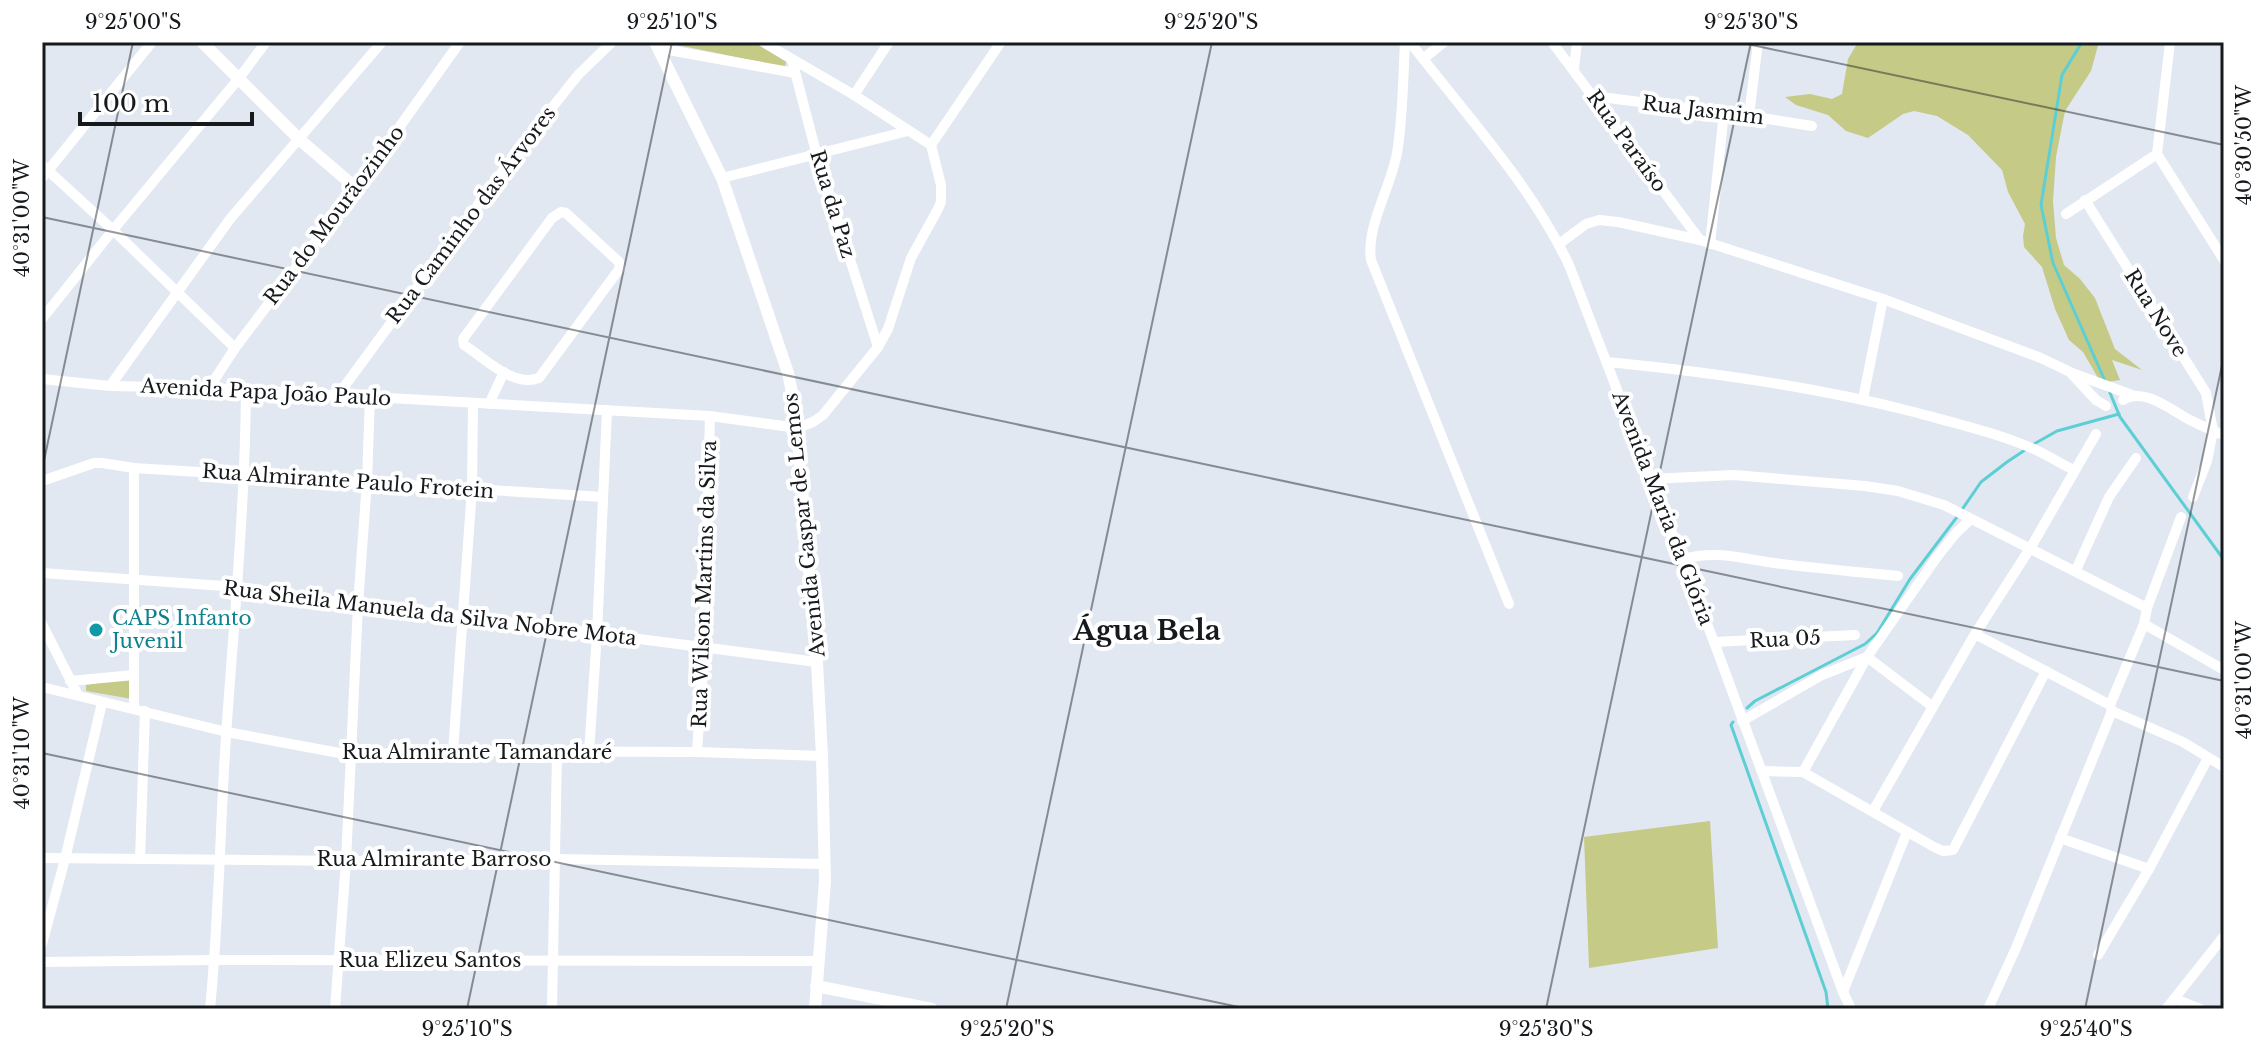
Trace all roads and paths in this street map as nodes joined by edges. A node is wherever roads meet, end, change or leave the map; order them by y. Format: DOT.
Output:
graph roads {
  1 [pos="152,42"];
  2 [pos="202,42"];
  3 [pos="266,42"];
  4 [pos="382,42"];
  5 [pos="460,42"];
  6 [pos="612,42"];
  7 [pos="763,42"];
  8 [pos="889,42"];
  9 [pos="1001,42"];
  10 [pos="1408,42"];
  11 [pos="1444,42"];
  12 [pos="1552,42"];
  13 [pos="1577,42"];
  14 [pos="1758,42"];
  15 [pos="2170,42"];
  16 [pos="656,45"];
  17 [pos="779,46"];
  18 [pos="1423,59"];
  19 [pos="792,60"];
  20 [pos="1574,68"];
  21 [pos="795,73"];
  22 [pos="240,77"];
  23 [pos="854,95"];
  24 [pos="1593,96"];
  25 [pos="1724,112"];
  26 [pos="1749,116"];
  27 [pos="1812,126"];
  28 [pos="908,131"];
  29 [pos="299,139"];
  30 [pos="931,145"];
  31 [pos="2157,154"];
  32 [pos="817,156"];
  33 [pos="44,171"];
  34 [pos="722,178"];
  35 [pos="356,188"];
  36 [pos="2085,200"];
  37 [pos="2066,214"];
  38 [pos="113,230"];
  39 [pos="1705,242"];
  40 [pos="1559,244"];
  41 [pos="2224,260"];
  42 [pos="178,294"];
  43 [pos="1883,299"];
  44 [pos="42,319"];
  45 [pos="878,347"];
  46 [pos="235,348"];
  47 [pos="1607,362"];
  48 [pos="504,372"];
  49 [pos="2070,372"];
  50 [pos="42,379"];
  51 [pos="110,386"];
  52 [pos="209,388"];
  53 [pos="246,390"];
  54 [pos="338,395"];
  55 [pos="370,396"];
  56 [pos="1863,399"];
  57 [pos="473,404"];
  58 [pos="489,404"];
  59 [pos="2106,406"];
  60 [pos="607,410"];
  61 [pos="710,416"];
  62 [pos="798,428"];
  63 [pos="2219,433"];
  64 [pos="2096,434"];
  65 [pos="2136,458"];
  66 [pos="134,468"];
  67 [pos="2074,470"];
  68 [pos="245,474"];
  69 [pos="1650,479"];
  70 [pos="42,481"];
  71 [pos="367,481"];
  72 [pos="472,489"];
  73 [pos="603,497"];
  74 [pos="2193,497"];
  75 [pos="2181,517"];
  76 [pos="1968,518"];
  77 [pos="2031,547"];
  78 [pos="1682,559"];
  79 [pos="2076,570"];
  80 [pos="42,573"];
  81 [pos="1898,576"];
  82 [pos="133,580"];
  83 [pos="238,587"];
  84 [pos="1509,604"];
  85 [pos="358,605"];
  86 [pos="2147,608"];
  87 [pos="462,616"];
  88 [pos="42,624"];
  89 [pos="2144,624"];
  90 [pos="597,634"];
  91 [pos="1975,634"];
  92 [pos="1855,635"];
  93 [pos="1714,642"];
  94 [pos="704,649"];
  95 [pos="1867,657"];
  96 [pos="817,662"];
  97 [pos="2224,670"];
  98 [pos="2046,671"];
  99 [pos="134,675"];
  100 [pos="70,681"];
  101 [pos="42,687"];
  102 [pos="78,695"];
  103 [pos="102,703"];
  104 [pos="1933,707"];
  105 [pos="2111,708"];
  106 [pos="134,709"];
  107 [pos="145,711"];
  108 [pos="1742,721"];
  109 [pos="227,732"];
  110 [pos="453,751"];
  111 [pos="589,752"];
  112 [pos="697,752"];
  113 [pos="557,753"];
  114 [pos="350,755"];
  115 [pos="822,756"];
  116 [pos="2208,758"];
  117 [pos="2224,767"];
  118 [pos="1762,771"];
  119 [pos="1803,772"];
  120 [pos="1873,811"];
  121 [pos="1907,832"];
  122 [pos="2060,838"];
  123 [pos="42,858"];
  124 [pos="218,858"];
  125 [pos="65,859"];
  126 [pos="140,859"];
  127 [pos="556,859"];
  128 [pos="346,861"];
  129 [pos="825,864"];
  130 [pos="2149,869"];
  131 [pos="2224,936"];
  132 [pos="42,944"];
  133 [pos="2098,955"];
  134 [pos="215,960"];
  135 [pos="339,960"];
  136 [pos="554,961"];
  137 [pos="818,961"];
  138 [pos="42,962"];
  139 [pos="1843,992"];
  140 [pos="2175,999"];
  141 [pos="814,1001"];
  142 [pos="210,1009"];
  143 [pos="335,1009"];
  144 [pos="552,1009"];
  145 [pos="932,1009"];
  146 [pos="1851,1009"];
  147 [pos="1988,1009"];
  148 [pos="2166,1009"];
  149 [pos="2200,1009"];
  1 -- 33 [label="street"];
  2 -- 22 [label="street"];
  3 -- 22 [label="street"];
  4 -- 29 [label="street"];
  5 -- 35 [label="street, Rua do Mourãozinho"];
  6 -- 54 [label="street, Rua Caminho das Árvores"];
  7 -- 17 [label="street"];
  8 -- 23 [label="street"];
  9 -- 30 [label="street"];
  10 -- 18 [label="street, Avenida Maria da Glória"];
  10 -- 84 [label="street"];
  11 -- 18 [label="street"];
  12 -- 20 [label="street, Rua Paraíso"];
  13 -- 20 [label="street"];
  14 -- 26 [label="street"];
  15 -- 31 [label="street"];
  16 -- 21 [label="street"];
  16 -- 34 [label="street, Avenida Gaspar de Lemos"];
  17 -- 19 [label="street"];
  18 -- 40 [label="street, Avenida Maria da Glória"];
  19 -- 21 [label="street, Rua da Paz"];
  19 -- 23 [label="street"];
  20 -- 24 [label="street, Rua Paraíso"];
  21 -- 32 [label="street, Rua da Paz"];
  22 -- 29 [label="street"];
  22 -- 38 [label="street"];
  23 -- 28 [label="street"];
  24 -- 25 [label="street, Rua Jasmim"];
  24 -- 39 [label="street, Rua Paraíso"];
  25 -- 26 [label="street, Rua Jasmim"];
  25 -- 39 [label="street"];
  26 -- 27 [label="street, Rua Jasmim"];
  28 -- 30 [label="street"];
  28 -- 32 [label="street"];
  29 -- 35 [label="street"];
  29 -- 42 [label="street"];
  30 -- 45 [label="street"];
  31 -- 36 [label="street"];
  31 -- 41 [label="street"];
  32 -- 34 [label="street"];
  32 -- 45 [label="street, Rua da Paz"];
  33 -- 38 [label="street"];
  34 -- 62 [label="street, Avenida Gaspar de Lemos"];
  35 -- 46 [label="street, Rua do Mourãozinho"];
  36 -- 37 [label="street"];
  36 -- 63 [label="street, Rua Nove"];
  38 -- 42 [label="street"];
  38 -- 44 [label="street"];
  39 -- 40 [label="street"];
  39 -- 43 [label="street"];
  40 -- 47 [label="street, Avenida Maria da Glória"];
  42 -- 46 [label="street"];
  42 -- 51 [label="street"];
  43 -- 49 [label="street"];
  43 -- 56 [label="street"];
  45 -- 62 [label="street"];
  46 -- 52 [label="street, Rua do Mourãozinho"];
  47 -- 56 [label="street"];
  47 -- 69 [label="street, Avenida Maria da Glória"];
  48 -- 48 [label="street"];
  48 -- 58 [label="street"];
  49 -- 59 [label="street"];
  49 -- 63 [label="street"];
  50 -- 51 [label="street, Avenida Papa João Paulo"];
  51 -- 52 [label="street, Avenida Papa João Paulo"];
  52 -- 53 [label="street, Avenida Papa João Paulo"];
  53 -- 54 [label="street, Avenida Papa João Paulo"];
  53 -- 68 [label="street"];
  54 -- 55 [label="street, Avenida Papa João Paulo"];
  55 -- 57 [label="street, Avenida Papa João Paulo"];
  55 -- 71 [label="street"];
  56 -- 67 [label="street"];
  57 -- 58 [label="street, Avenida Papa João Paulo"];
  57 -- 72 [label="street"];
  58 -- 60 [label="street, Avenida Papa João Paulo"];
  60 -- 61 [label="street, Avenida Papa João Paulo"];
  60 -- 73 [label="street"];
  61 -- 62 [label="street, Avenida Papa João Paulo"];
  61 -- 94 [label="street, Rua Wilson Martins da Silva"];
  62 -- 96 [label="street, Avenida Gaspar de Lemos"];
  63 -- 74 [label="street"];
  64 -- 67 [label="street"];
  65 -- 79 [label="street"];
  66 -- 68 [label="street, Rua Almirante Paulo Frotein"];
  66 -- 70 [label="street, Rua Almirante Paulo Frotein"];
  66 -- 82 [label="street"];
  67 -- 77 [label="street"];
  68 -- 71 [label="street, Rua Almirante Paulo Frotein"];
  68 -- 83 [label="street"];
  69 -- 76 [label="street"];
  69 -- 78 [label="street, Avenida Maria da Glória"];
  71 -- 72 [label="street, Rua Almirante Paulo Frotein"];
  71 -- 85 [label="street"];
  72 -- 73 [label="street, Rua Almirante Paulo Frotein"];
  72 -- 87 [label="street"];
  73 -- 90 [label="street"];
  75 -- 86 [label="street"];
  76 -- 77 [label="street"];
  76 -- 95 [label="street"];
  77 -- 79 [label="street"];
  77 -- 91 [label="street"];
  78 -- 81 [label="street"];
  78 -- 93 [label="street, Avenida Maria da Glória"];
  79 -- 86 [label="street"];
  80 -- 82 [label="street, Rua Sheila Manuela da Silva Nobre Mota"];
  82 -- 83 [label="street, Rua Sheila Manuela da Silva Nobre Mota"];
  82 -- 99 [label="street"];
  83 -- 85 [label="street, Rua Sheila Manuela da Silva Nobre Mota"];
  83 -- 109 [label="street"];
  85 -- 87 [label="street, Rua Sheila Manuela da Silva Nobre Mota"];
  85 -- 114 [label="street"];
  86 -- 89 [label="street"];
  87 -- 90 [label="street, Rua Sheila Manuela da Silva Nobre Mota"];
  87 -- 110 [label="street"];
  88 -- 100 [label="street"];
  89 -- 97 [label="street"];
  89 -- 105 [label="street"];
  90 -- 94 [label="street, Rua Sheila Manuela da Silva Nobre Mota"];
  90 -- 111 [label="street"];
  91 -- 98 [label="street"];
  91 -- 104 [label="street"];
  92 -- 93 [label="street, Rua 05"];
  93 -- 108 [label="street, Avenida Maria da Glória"];
  94 -- 96 [label="street, Rua Sheila Manuela da Silva Nobre Mota"];
  94 -- 112 [label="street, Rua Wilson Martins da Silva"];
  95 -- 104 [label="street"];
  95 -- 108 [label="street"];
  95 -- 119 [label="street"];
  96 -- 115 [label="street, Avenida Gaspar de Lemos"];
  98 -- 105 [label="street"];
  98 -- 121 [label="street"];
  99 -- 100 [label="street"];
  99 -- 106 [label="street"];
  100 -- 102 [label="street"];
  101 -- 102 [label="street, Rua Almirante Tamandaré"];
  102 -- 103 [label="street, Rua Almirante Tamandaré"];
  103 -- 106 [label="street, Rua Almirante Tamandaré"];
  103 -- 125 [label="street"];
  104 -- 120 [label="street"];
  105 -- 116 [label="street"];
  105 -- 122 [label="street"];
  106 -- 107 [label="street, Rua Almirante Tamandaré"];
  107 -- 109 [label="street, Rua Almirante Tamandaré"];
  107 -- 126 [label="street"];
  108 -- 118 [label="street, Avenida Maria da Glória"];
  109 -- 114 [label="street, Rua Almirante Tamandaré"];
  109 -- 124 [label="street"];
  110 -- 113 [label="street, Rua Almirante Tamandaré"];
  110 -- 114 [label="street, Rua Almirante Tamandaré"];
  111 -- 112 [label="street, Rua Almirante Tamandaré"];
  111 -- 113 [label="street, Rua Almirante Tamandaré"];
  112 -- 115 [label="street, Rua Almirante Tamandaré"];
  113 -- 127 [label="street"];
  114 -- 128 [label="street"];
  115 -- 129 [label="street, Avenida Gaspar de Lemos"];
  116 -- 117 [label="street"];
  116 -- 130 [label="street"];
  118 -- 119 [label="street"];
  118 -- 139 [label="street, Avenida Maria da Glória"];
  119 -- 120 [label="street"];
  120 -- 121 [label="street"];
  121 -- 139 [label="street"];
  122 -- 130 [label="street"];
  122 -- 147 [label="street"];
  123 -- 125 [label="street, Rua Almirante Barroso"];
  124 -- 126 [label="street, Rua Almirante Barroso"];
  124 -- 128 [label="street, Rua Almirante Barroso"];
  124 -- 134 [label="street"];
  125 -- 126 [label="street, Rua Almirante Barroso"];
  125 -- 132 [label="street"];
  127 -- 128 [label="street, Rua Almirante Barroso"];
  127 -- 129 [label="street, Rua Almirante Barroso"];
  127 -- 136 [label="street"];
  128 -- 135 [label="street"];
  129 -- 137 [label="street, Avenida Gaspar de Lemos"];
  130 -- 133 [label="street"];
  131 -- 140 [label="street"];
  134 -- 135 [label="street, Rua Elizeu Santos"];
  134 -- 138 [label="street, Rua Elizeu Santos"];
  134 -- 142 [label="street"];
  135 -- 136 [label="street, Rua Elizeu Santos"];
  135 -- 143 [label="street"];
  136 -- 137 [label="street, Rua Elizeu Santos"];
  136 -- 144 [label="street"];
  137 -- 141 [label="street, Avenida Gaspar de Lemos"];
  139 -- 146 [label="street, Avenida Maria da Glória"];
  140 -- 148 [label="street"];
  140 -- 149 [label="street"];
  141 -- 145 [label="street"];
}
